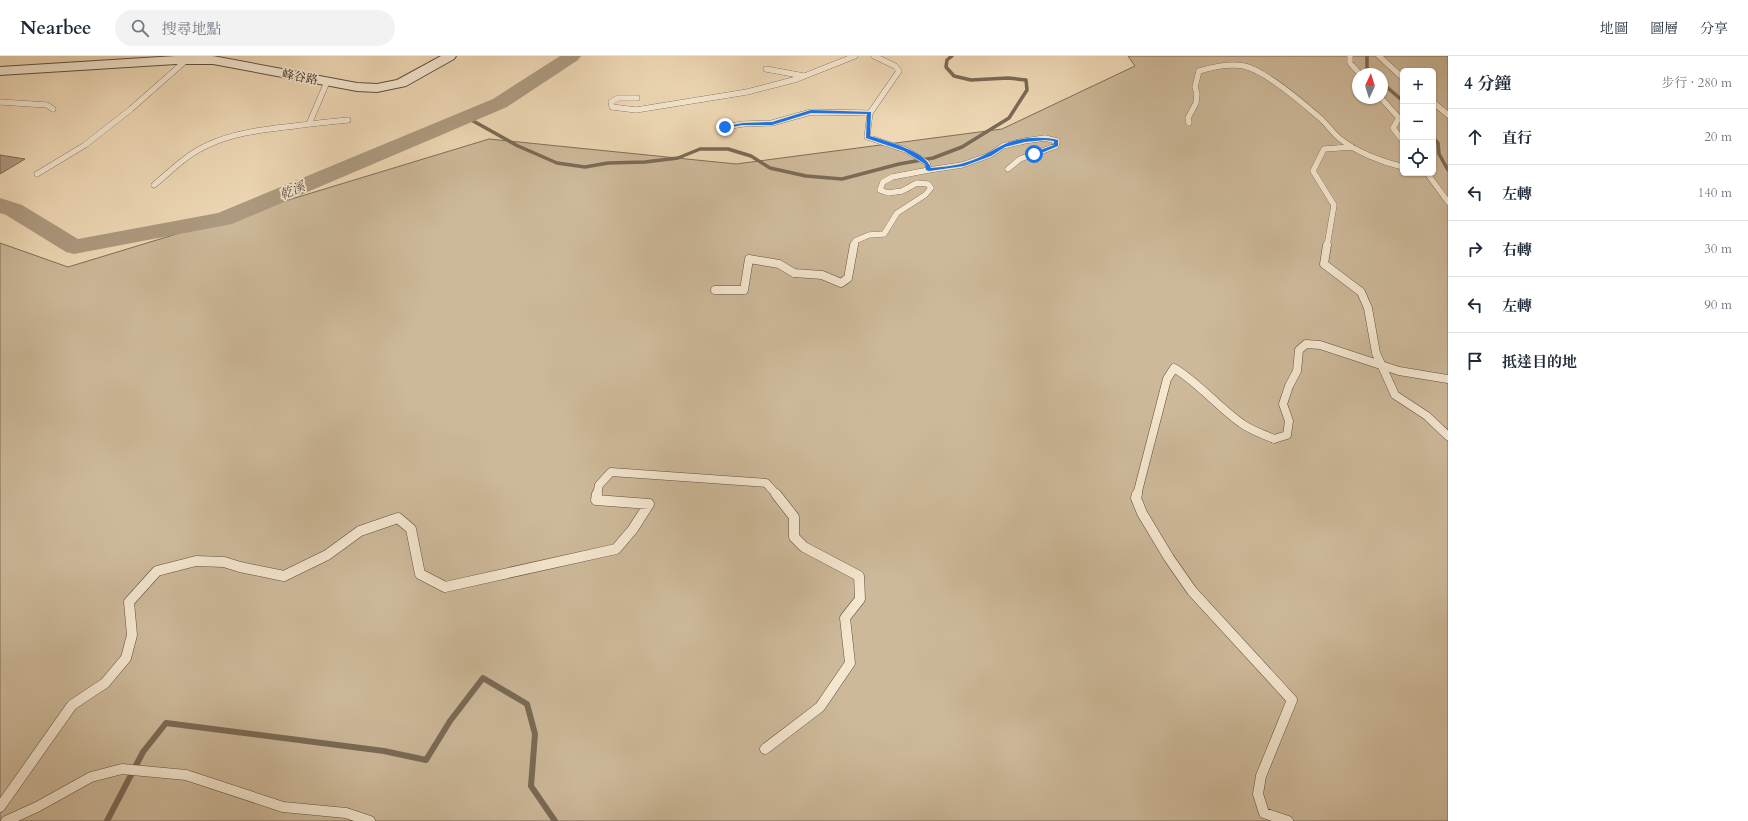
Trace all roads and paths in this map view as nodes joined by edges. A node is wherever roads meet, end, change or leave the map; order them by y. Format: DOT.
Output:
graph roads {
  1 [pos="450,56"];
  2 [pos="855,56"];
  3 [pos="874,56"];
  4 [pos="1350,56"];
  5 [pos="1379,56"];
  6 [pos="189,58"];
  7 [pos="1355,68"];
  8 [pos="766,69"];
  9 [pos="0,71"];
  10 [pos="1400,75"];
  11 [pos="805,76"];
  12 [pos="327,82"];
  13 [pos="637,98"];
  14 [pos="0,102"];
  15 [pos="1386,104"];
  16 [pos="1435,104"];
  17 [pos="53,109"];
  18 [pos="870,113"];
  19 [pos="1448,115"];
  20 [pos="348,120"];
  21 [pos="1189,123"];
  22 [pos="309,124"];
  23 [pos="725,127"];
  24 [pos="1402,140"];
  25 [pos="1352,147"];
  26 [pos="928,166"];
  27 [pos="1400,166"];
  28 [pos="1008,169"];
  29 [pos="37,174"];
  30 [pos="1429,176"];
  31 [pos="154,186"];
  32 [pos="1448,202"];
  33 [pos="715,290"];
  34 [pos="1382,366"];
  35 [pos="1448,379"];
  36 [pos="1448,436"];
  37 [pos="764,749"];
  38 [pos="0,807"];
  39 [pos="6,821"];
  40 [pos="370,821"];
  41 [pos="1288,821"];
  1 -- 12 [label="street, 峰谷路"];
  2 -- 11 [label="lane"];
  3 -- 18 [label="lane"];
  4 -- 7 [label="lane"];
  5 -- 10 [label="lane"];
  6 -- 9 [label="street, 峰谷路"];
  6 -- 12 [label="street, 峰谷路"];
  6 -- 29 [label="lane"];
  8 -- 11 [label="lane"];
  11 -- 13 [label="lane"];
  12 -- 22 [label="lane"];
  14 -- 17 [label="lane"];
  15 -- 24 [label="lane"];
  16 -- 19 [label="lane"];
  18 -- 23 [label="lane"];
  18 -- 26 [label="lane"];
  20 -- 22 [label="lane"];
  21 -- 25 [label="lane"];
  22 -- 31 [label="lane"];
  25 -- 27 [label="lane"];
  25 -- 34 [label="lane"];
  26 -- 28 [label="lane"];
  26 -- 33 [label="lane"];
  30 -- 32 [label="lane"];
  34 -- 35 [label="lane"];
  34 -- 36 [label="lane"];
  34 -- 41 [label="lane"];
  37 -- 38 [label="lane"];
  39 -- 40 [label="lane"];
}
